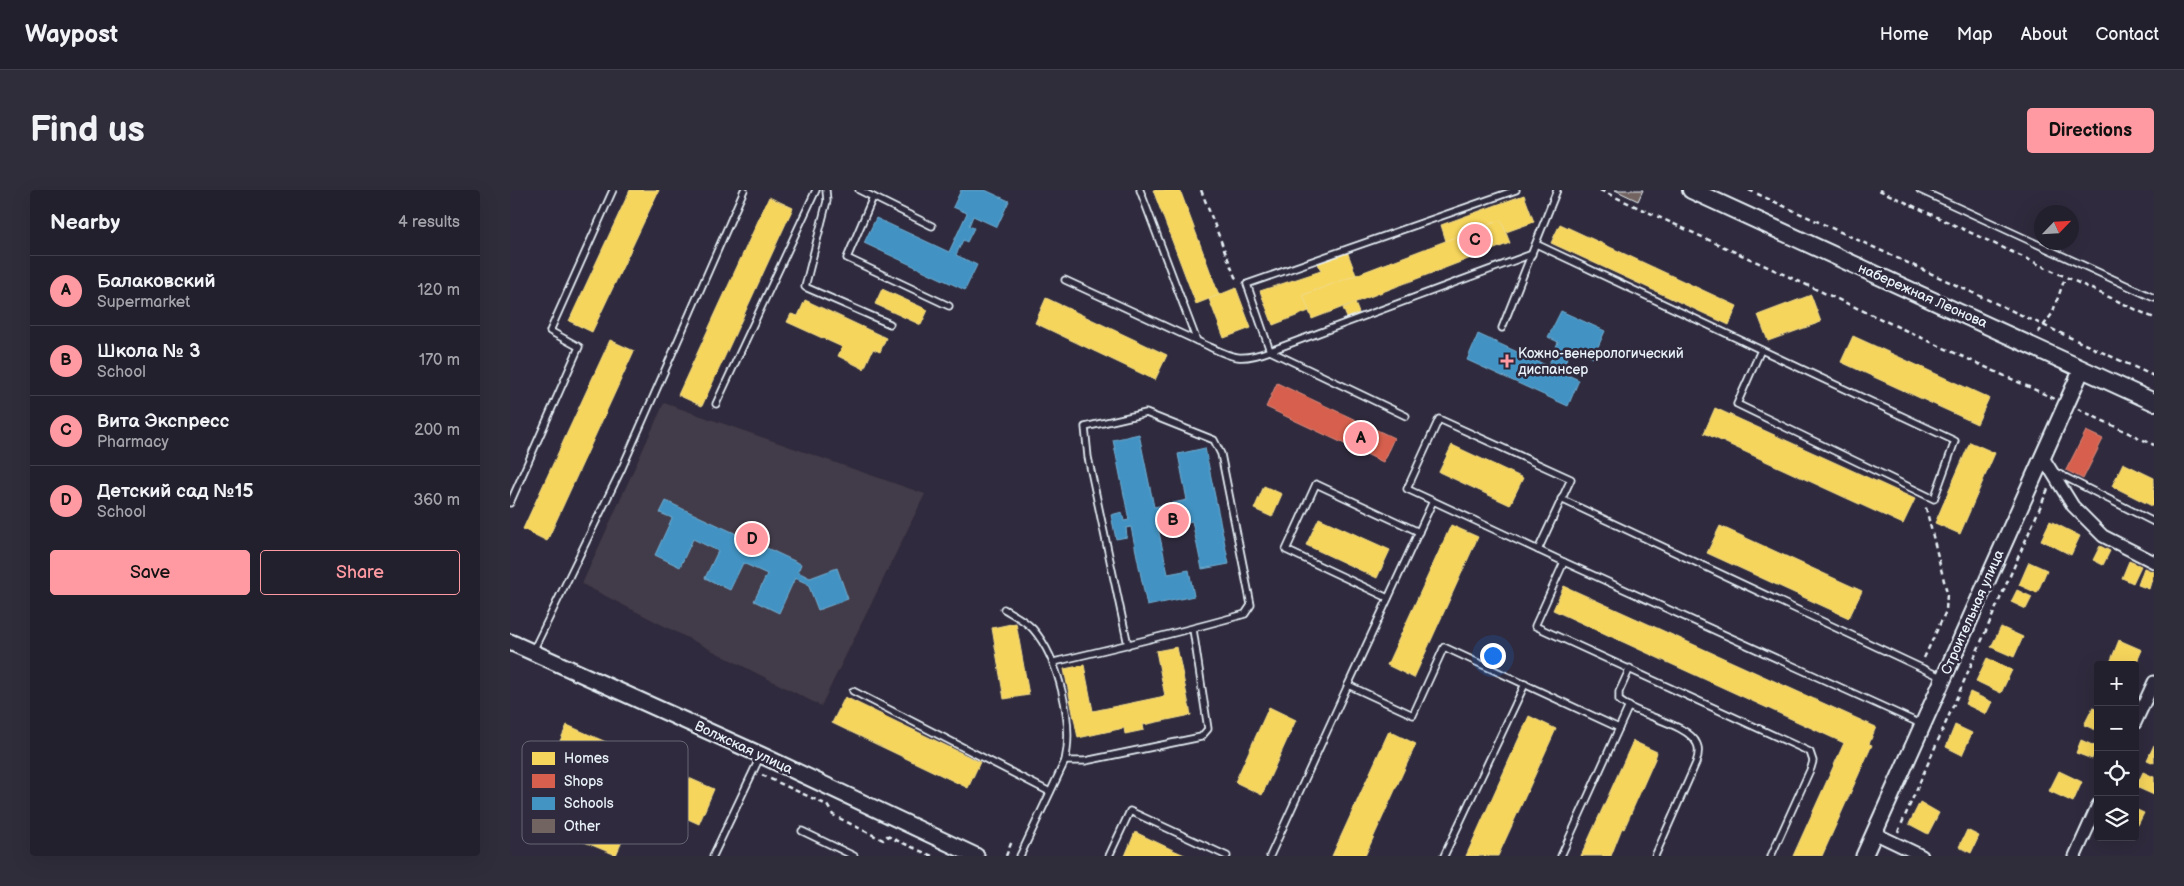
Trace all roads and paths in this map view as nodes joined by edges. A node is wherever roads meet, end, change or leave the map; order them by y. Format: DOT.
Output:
graph roads {
  1 [pos="613,190"];
  2 [pos="744,190"];
  3 [pos="816,190"];
  4 [pos="826,190"];
  5 [pos="859,190"];
  6 [pos="1140,190"];
  7 [pos="1200,190"];
  8 [pos="1516,190"];
  9 [pos="1557,190"];
  10 [pos="1600,190"];
  11 [pos="1691,190"];
  12 [pos="1748,190"];
  13 [pos="1879,190"];
  14 [pos="1920,190"];
  15 [pos="873,196"];
  16 [pos="932,226"];
  17 [pos="1536,244"];
  18 [pos="1532,254"];
  19 [pos="2066,277"];
  20 [pos="1065,280"];
  21 [pos="1247,284"];
  22 [pos="2154,298"];
  23 [pos="949,306"];
  24 [pos="2154,318"];
  25 [pos="890,324"];
  26 [pos="2043,324"];
  27 [pos="1502,328"];
  28 [pos="1197,341"];
  29 [pos="2030,344"];
  30 [pos="1762,350"];
  31 [pos="1270,351"];
  32 [pos="2082,369"];
  33 [pos="2154,376"];
  34 [pos="2154,402"];
  35 [pos="716,404"];
  36 [pos="2066,404"];
  37 [pos="1406,416"];
  38 [pos="2154,445"];
  39 [pos="2042,456"];
  40 [pos="2052,473"];
  41 [pos="1922,493"];
  42 [pos="1562,499"];
  43 [pos="1433,501"];
  44 [pos="510,503"];
  45 [pos="2154,522"];
  46 [pos="1419,532"];
  47 [pos="1538,550"];
  48 [pos="1564,562"];
  49 [pos="2154,562"];
  50 [pos="1388,598"];
  51 [pos="1004,610"];
  52 [pos="1193,629"];
  53 [pos="510,642"];
  54 [pos="1128,645"];
  55 [pos="532,652"];
  56 [pos="1054,662"];
  57 [pos="1920,667"];
  58 [pos="1630,668"];
  59 [pos="1943,678"];
  60 [pos="2154,682"];
  61 [pos="1525,684"];
  62 [pos="1348,685"];
  63 [pos="853,690"];
  64 [pos="1629,706"];
  65 [pos="2139,714"];
  66 [pos="1922,724"];
  67 [pos="1619,728"];
  68 [pos="761,755"];
  69 [pos="1065,761"];
  70 [pos="754,771"];
  71 [pos="1050,792"];
  72 [pos="2094,814"];
  73 [pos="802,831"];
  74 [pos="1874,833"];
  75 [pos="1012,841"];
  76 [pos="1893,842"];
  77 [pos="713,856"];
  78 [pos="854,856"];
  79 [pos="932,856"];
  80 [pos="976,856"];
  81 [pos="1006,856"];
  82 [pos="1020,856"];
  83 [pos="1109,856"];
  84 [pos="1227,856"];
  85 [pos="1270,856"];
  86 [pos="1444,856"];
  87 [pos="1561,856"];
  88 [pos="1655,856"];
  89 [pos="1771,856"];
  90 [pos="1864,856"];
  91 [pos="1922,856"];
  92 [pos="2075,856"];
  1 -- 44 [label="lane"];
  2 -- 55 [label="lane"];
  3 -- 35 [label="lane"];
  4 -- 25 [label="lane"];
  5 -- 15 [label="lane"];
  6 -- 28 [label="lane"];
  7 -- 21 [label="path"];
  8 -- 21 [label="lane"];
  9 -- 17 [label="lane"];
  10 -- 36 [label="path"];
  11 -- 29 [label="main road, набережная Леонова"];
  12 -- 26 [label="path"];
  13 -- 19 [label="path"];
  14 -- 22 [label="lane"];
  15 -- 16 [label="lane"];
  15 -- 23 [label="lane"];
  17 -- 18 [label="lane"];
  17 -- 30 [label="lane"];
  18 -- 27 [label="lane"];
  18 -- 31 [label="lane"];
  19 -- 24 [label="path"];
  19 -- 26 [label="path"];
  20 -- 28 [label="lane"];
  21 -- 31 [label="lane"];
  26 -- 29 [label="path"];
  26 -- 33 [label="path"];
  28 -- 31 [label="lane"];
  29 -- 32 [label="main road, набережная Леонова"];
  30 -- 41 [label="lane"];
  30 -- 41 [label="lane"];
  31 -- 37 [label="lane"];
  32 -- 34 [label="main road, набережная Леонова"];
  32 -- 36 [label="street, Строительная улица"];
  36 -- 38 [label="path"];
  36 -- 39 [label="street, Строительная улица"];
  39 -- 40 [label="street"];
  39 -- 59 [label="street, Строительная улица"];
  40 -- 45 [label="lane"];
  40 -- 49 [label="street"];
  40 -- 76 [label="path"];
  41 -- 57 [label="path"];
  42 -- 43 [label="lane"];
  42 -- 47 [label="lane"];
  42 -- 57 [label="lane"];
  43 -- 46 [label="lane"];
  43 -- 47 [label="lane"];
  46 -- 50 [label="lane"];
  46 -- 50 [label="lane"];
  47 -- 48 [label="lane"];
  48 -- 58 [label="lane"];
  48 -- 66 [label="lane"];
  50 -- 62 [label="lane"];
  51 -- 56 [label="lane"];
  52 -- 54 [label="lane"];
  52 -- 54 [label="lane"];
  52 -- 69 [label="lane"];
  53 -- 55 [label="street, Волжская улица"];
  54 -- 56 [label="lane"];
  55 -- 68 [label="street, Волжская улица"];
  56 -- 69 [label="lane"];
  57 -- 59 [label="lane"];
  58 -- 64 [label="lane"];
  58 -- 89 [label="lane"];
  59 -- 66 [label="street, Строительная улица"];
  60 -- 65 [label="street"];
  61 -- 62 [label="lane"];
  61 -- 67 [label="lane"];
  61 -- 86 [label="lane"];
  62 -- 85 [label="lane"];
  63 -- 71 [label="lane"];
  64 -- 67 [label="lane"];
  64 -- 88 [label="lane"];
  66 -- 74 [label="street, Строительная улица"];
  67 -- 87 [label="lane"];
  68 -- 70 [label="lane"];
  68 -- 80 [label="street, Волжская улица"];
  69 -- 71 [label="lane"];
  70 -- 77 [label="lane"];
  70 -- 79 [label="path"];
  71 -- 82 [label="lane"];
  72 -- 92 [label="street"];
  73 -- 78 [label="lane"];
  74 -- 76 [label="street"];
  74 -- 90 [label="street, Строительная улица"];
  75 -- 81 [label="path"];
  76 -- 91 [label="street"];
  83 -- 84 [label="lane"];
}
